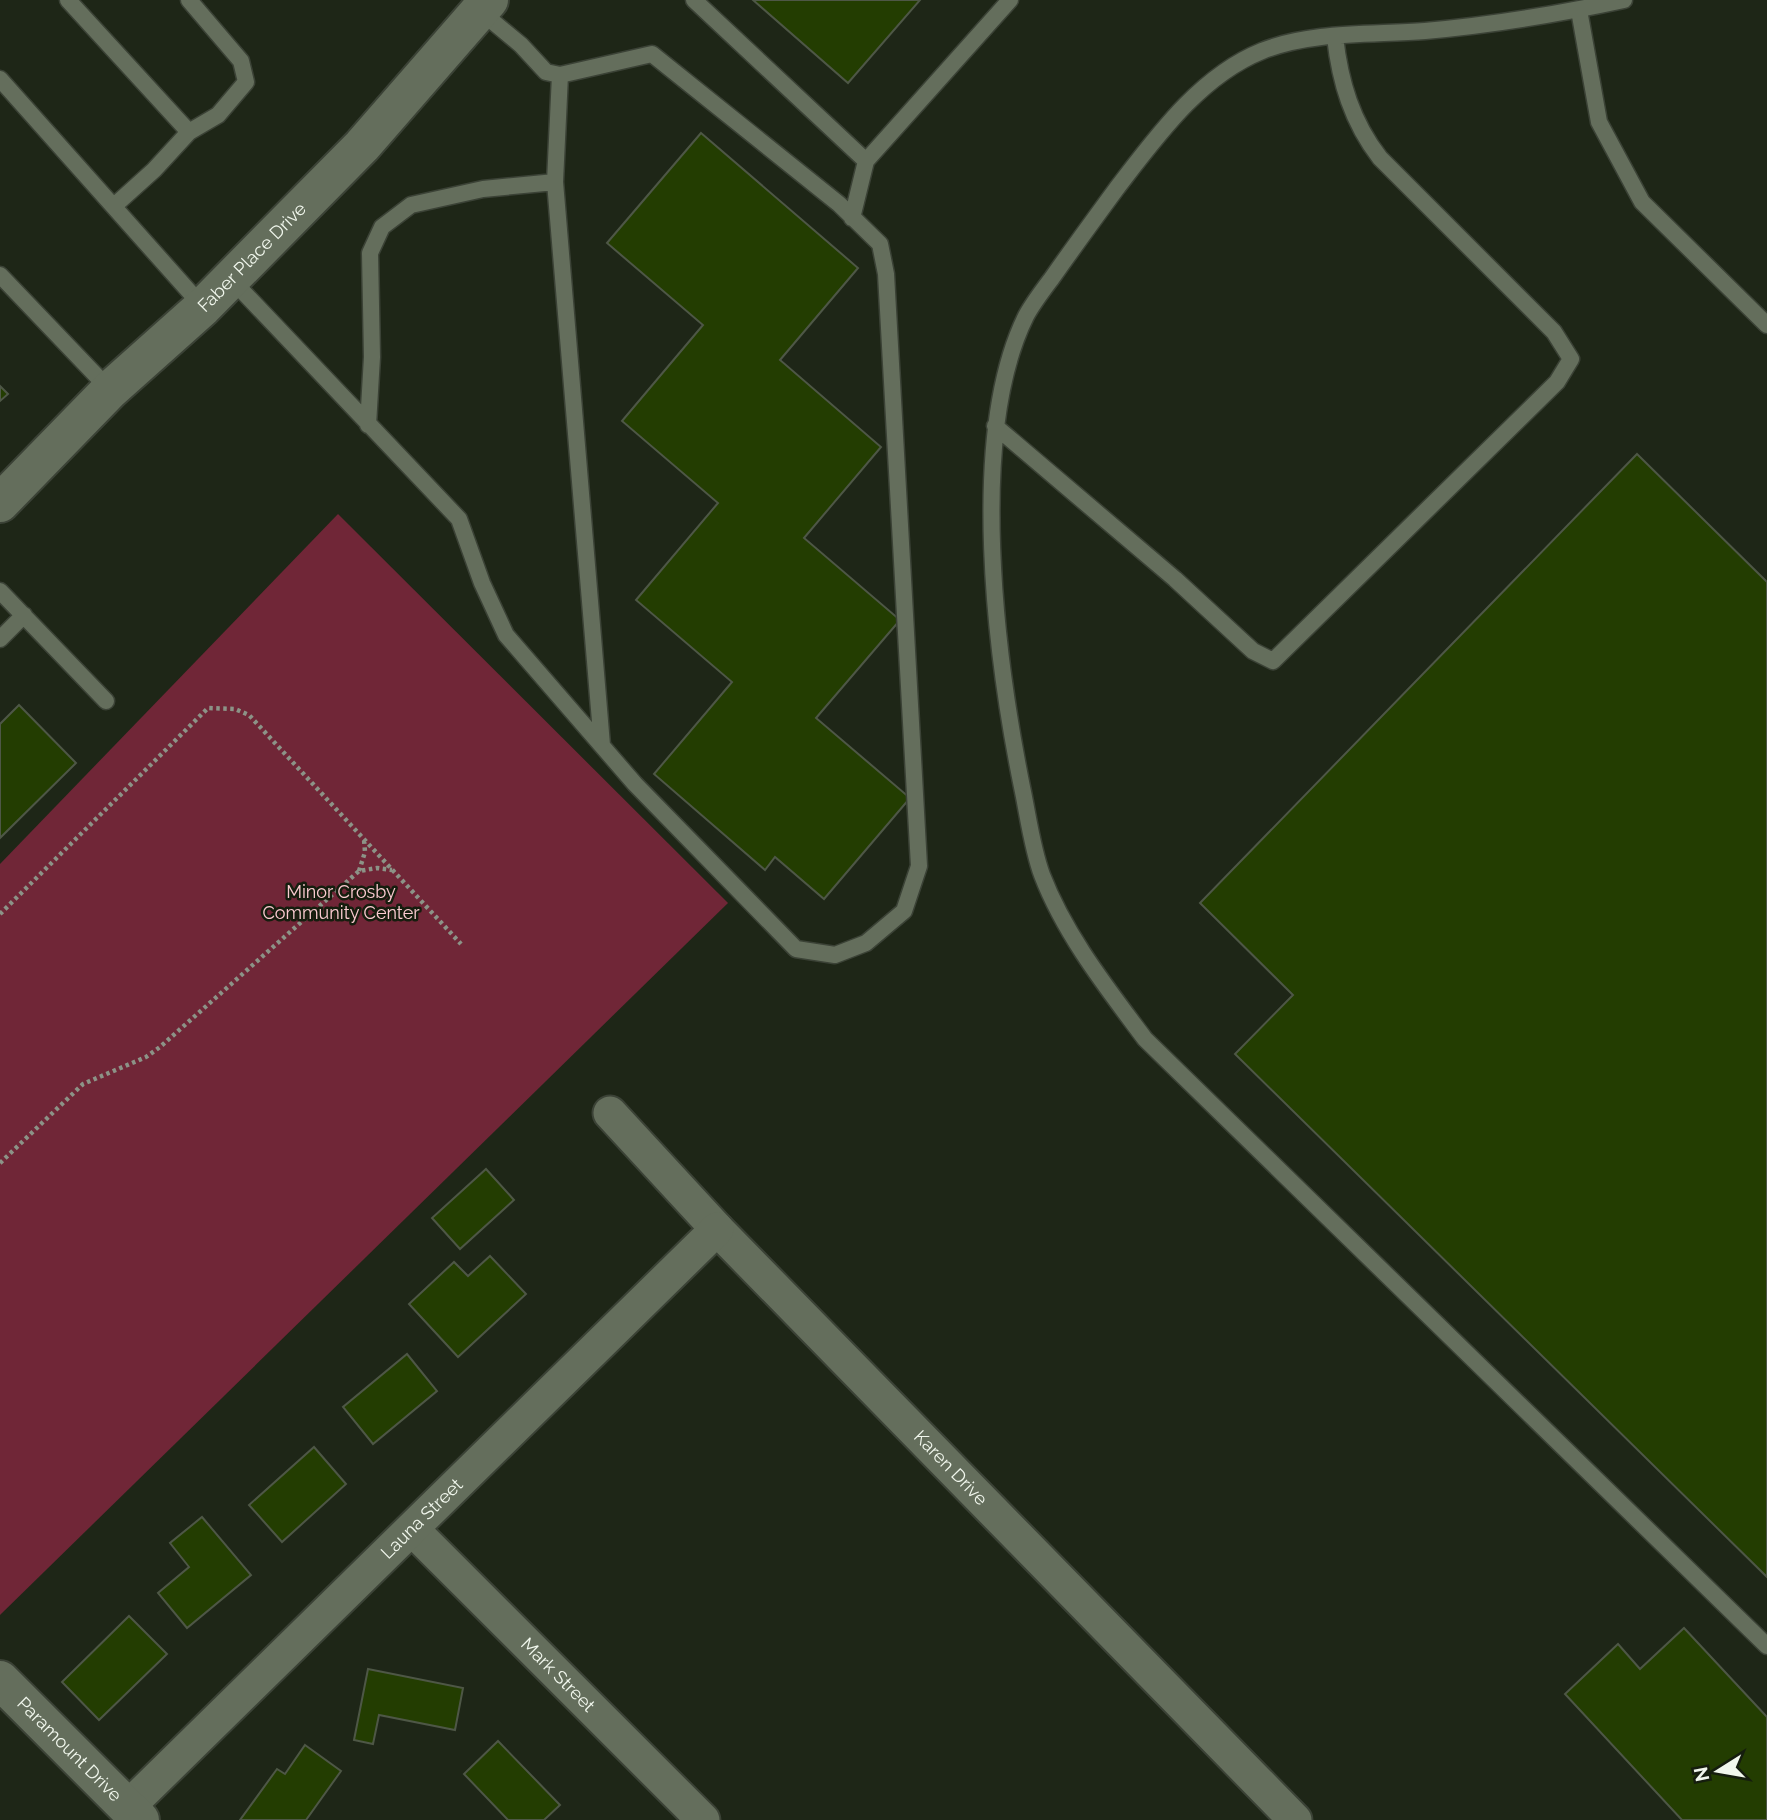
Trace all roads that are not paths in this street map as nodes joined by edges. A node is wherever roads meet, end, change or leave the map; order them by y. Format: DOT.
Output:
graph roads {
  1 [pos="68,0"];
  2 [pos="189,0"];
  3 [pos="694,0"];
  4 [pos="1010,0"];
  5 [pos="1625,0"];
  6 [pos="480,4"];
  7 [pos="1579,10"];
  8 [pos="1335,37"];
  9 [pos="560,75"];
  10 [pos="0,79"];
  11 [pos="189,132"];
  12 [pos="866,161"];
  13 [pos="555,182"];
  14 [pos="114,206"];
  15 [pos="852,218"];
  16 [pos="0,275"];
  17 [pos="231,279"];
  18 [pos="203,307"];
  19 [pos="1767,325"];
  20 [pos="110,390"];
  21 [pos="368,425"];
  22 [pos="995,426"];
  23 [pos="0,503"];
  24 [pos="0,591"];
  25 [pos="24,615"];
  26 [pos="0,639"];
  27 [pos="106,701"];
  28 [pos="602,745"];
  29 [pos="610,1113"];
  30 [pos="717,1229"];
  31 [pos="413,1530"];
  32 [pos="1767,1646"];
  33 [pos="0,1680"];
  34 [pos="133,1814"];
  35 [pos="703,1820"];
  36 [pos="1295,1820"];
  1 -- 11 [label="lane"];
  2 -- 11 [label="lane"];
  3 -- 12 [label="lane"];
  4 -- 12 [label="lane"];
  5 -- 7 [label="lane"];
  6 -- 9 [label="lane"];
  6 -- 17 [label="street, Faber Place Drive"];
  7 -- 8 [label="lane"];
  7 -- 19 [label="lane"];
  8 -- 22 [label="lane"];
  8 -- 22 [label="lane"];
  9 -- 13 [label="lane"];
  9 -- 15 [label="lane"];
  10 -- 14 [label="lane"];
  11 -- 14 [label="lane"];
  12 -- 15 [label="lane"];
  13 -- 21 [label="lane"];
  13 -- 28 [label="lane"];
  14 -- 18 [label="lane"];
  15 -- 28 [label="lane"];
  16 -- 20 [label="lane"];
  17 -- 18 [label="street, Faber Place Drive"];
  17 -- 21 [label="lane"];
  18 -- 20 [label="street, Faber Place Drive"];
  20 -- 23 [label="street, Faber Place Drive"];
  21 -- 28 [label="lane"];
  22 -- 32 [label="lane"];
  24 -- 25 [label="lane"];
  25 -- 26 [label="lane"];
  25 -- 27 [label="lane"];
  29 -- 30 [label="street, Karen Drive"];
  30 -- 31 [label="street, Launa Street"];
  30 -- 36 [label="street, Karen Drive"];
  31 -- 34 [label="street, Launa Street"];
  31 -- 35 [label="street, Mark Street"];
  33 -- 34 [label="street, Paramount Drive"];
}
